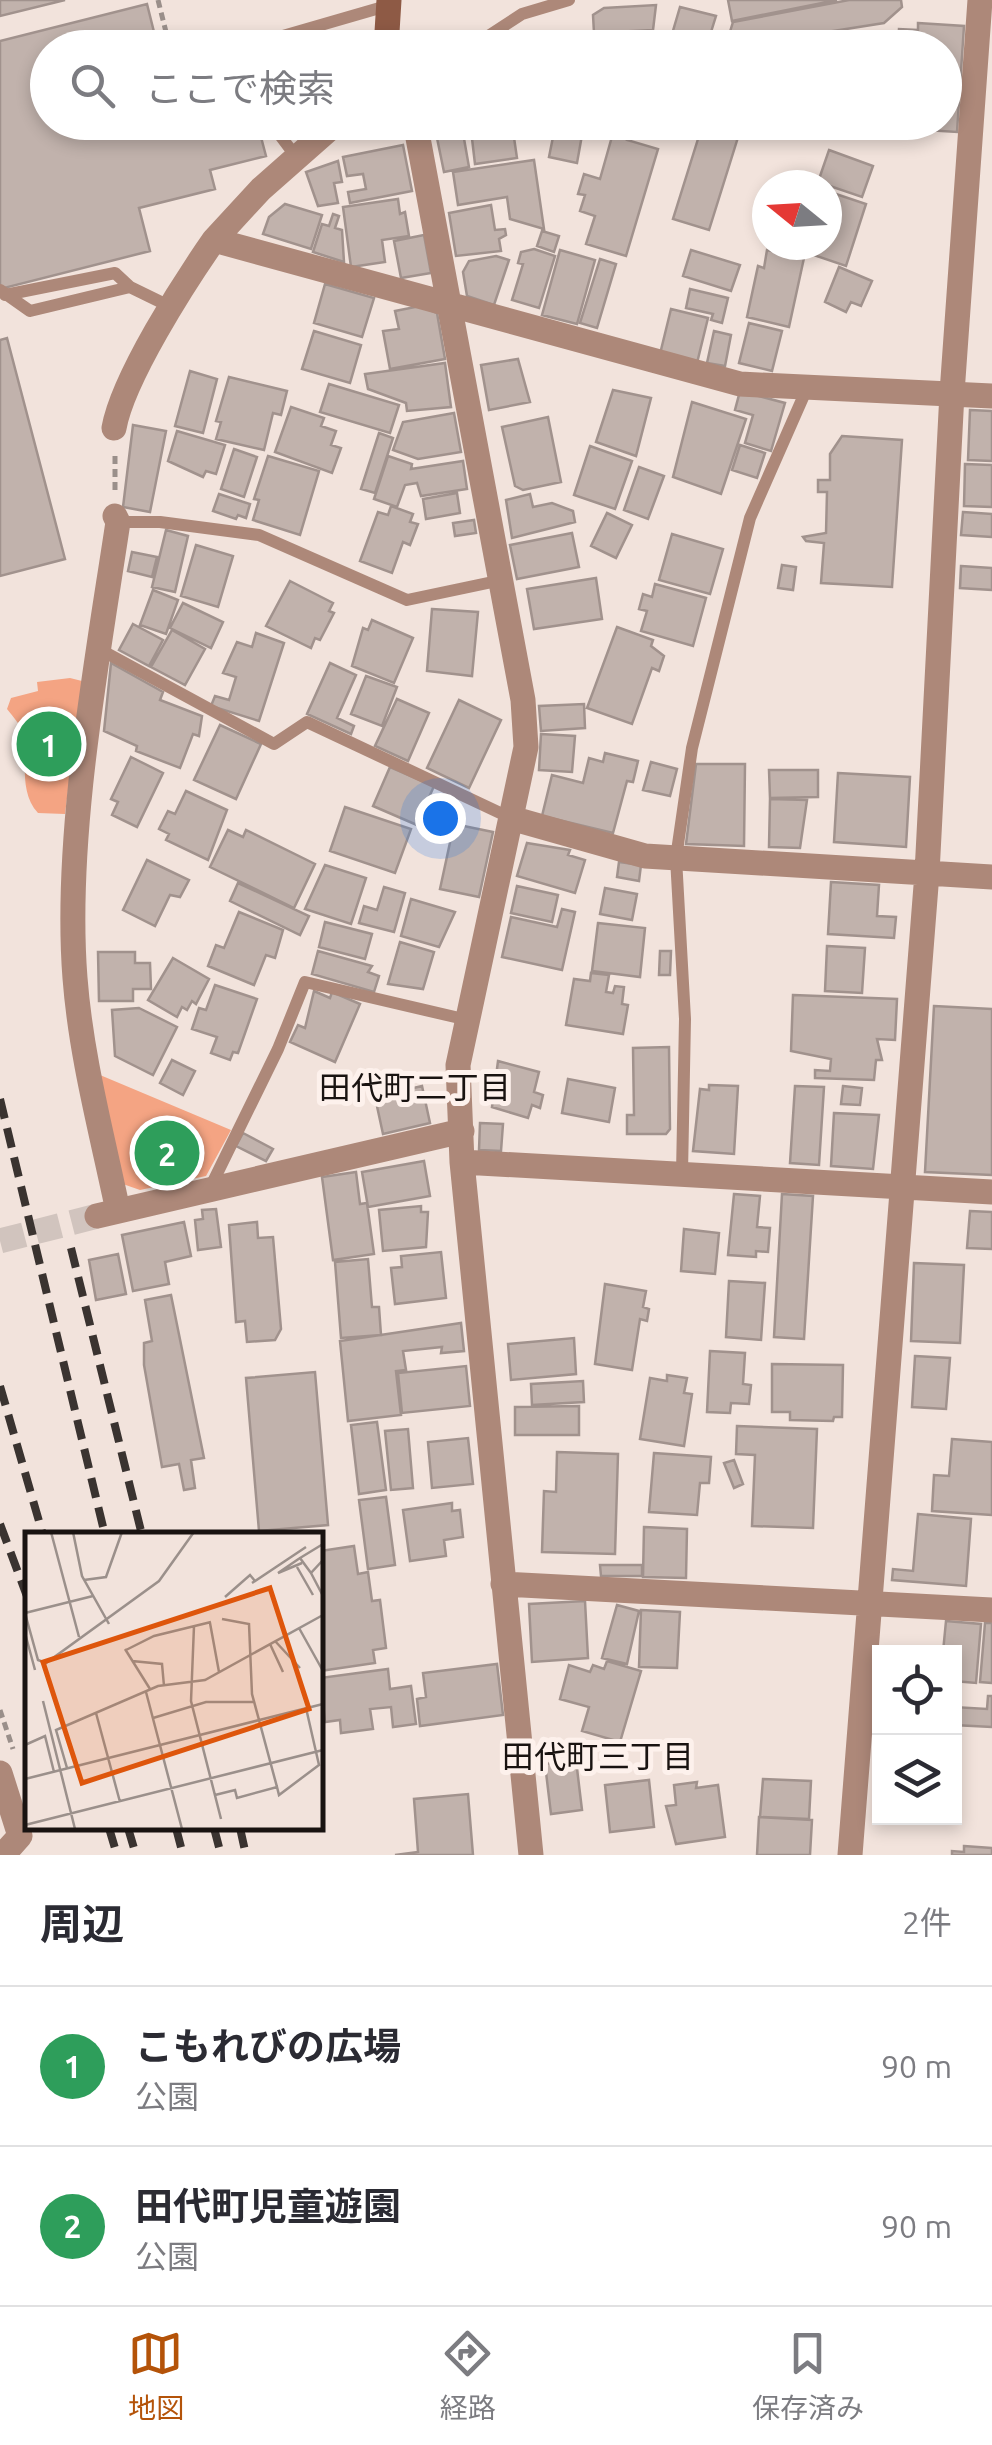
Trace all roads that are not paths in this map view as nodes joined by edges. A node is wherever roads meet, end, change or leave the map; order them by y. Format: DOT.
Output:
graph roads {
  1 [pos="569,0"];
  2 [pos="390,2"];
  3 [pos="984,14"];
  4 [pos="301,30"];
  5 [pos="388,30"];
  6 [pos="498,30"];
  7 [pos="284,140"];
  8 [pos="317,140"];
  9 [pos="418,140"];
  10 [pos="297,158"];
  11 [pos="214,240"];
  12 [pos="2,293"];
  13 [pos="449,304"];
  14 [pos="173,308"];
  15 [pos="808,386"];
  16 [pos="952,394"];
  17 [pos="992,396"];
  18 [pos="114,428"];
  19 [pos="116,519"];
  20 [pos="502,580"];
  21 [pos="99,649"];
  22 [pos="511,818"];
  23 [pos="676,858"];
  24 [pos="927,873"];
  25 [pos="992,877"];
  26 [pos="468,1020"];
  27 [pos="462,1131"];
  28 [pos="462,1162"];
  29 [pos="682,1173"];
  30 [pos="901,1187"];
  31 [pos="209,1190"];
  32 [pos="992,1192"];
  33 [pos="504,1584"];
  34 [pos="868,1604"];
  35 [pos="992,1610"];
  36 [pos="0,1773"];
  37 [pos="3,1855"];
  38 [pos="531,1855"];
  39 [pos="850,1855"];
  1 -- 6 [label="lane"];
  2 -- 4 [label="lane"];
  2 -- 5 [label="street"];
  3 -- 16 [label="street"];
  7 -- 10 [label="lane"];
  8 -- 10 [label="street"];
  9 -- 13 [label="street"];
  10 -- 11 [label="street"];
  11 -- 13 [label="street"];
  11 -- 14 [label="street"];
  12 -- 14 [label="lane"];
  13 -- 15 [label="street"];
  13 -- 20 [label="street"];
  14 -- 18 [label="street"];
  15 -- 16 [label="street"];
  15 -- 23 [label="lane"];
  16 -- 17 [label="street"];
  16 -- 24 [label="street"];
  19 -- 20 [label="lane"];
  19 -- 21 [label="street"];
  20 -- 22 [label="street"];
  21 -- 22 [label="lane"];
  21 -- 31 [label="street"];
  22 -- 23 [label="street"];
  22 -- 26 [label="street"];
  23 -- 24 [label="street"];
  23 -- 29 [label="lane"];
  24 -- 25 [label="street"];
  24 -- 30 [label="street"];
  26 -- 27 [label="street"];
  26 -- 31 [label="lane"];
  27 -- 28 [label="street"];
  27 -- 31 [label="street"];
  28 -- 29 [label="street"];
  28 -- 33 [label="street"];
  29 -- 30 [label="street"];
  30 -- 32 [label="street"];
  30 -- 34 [label="street"];
  33 -- 34 [label="street"];
  33 -- 38 [label="street"];
  34 -- 35 [label="street"];
  34 -- 39 [label="street"];
  36 -- 37 [label="street"];
}
